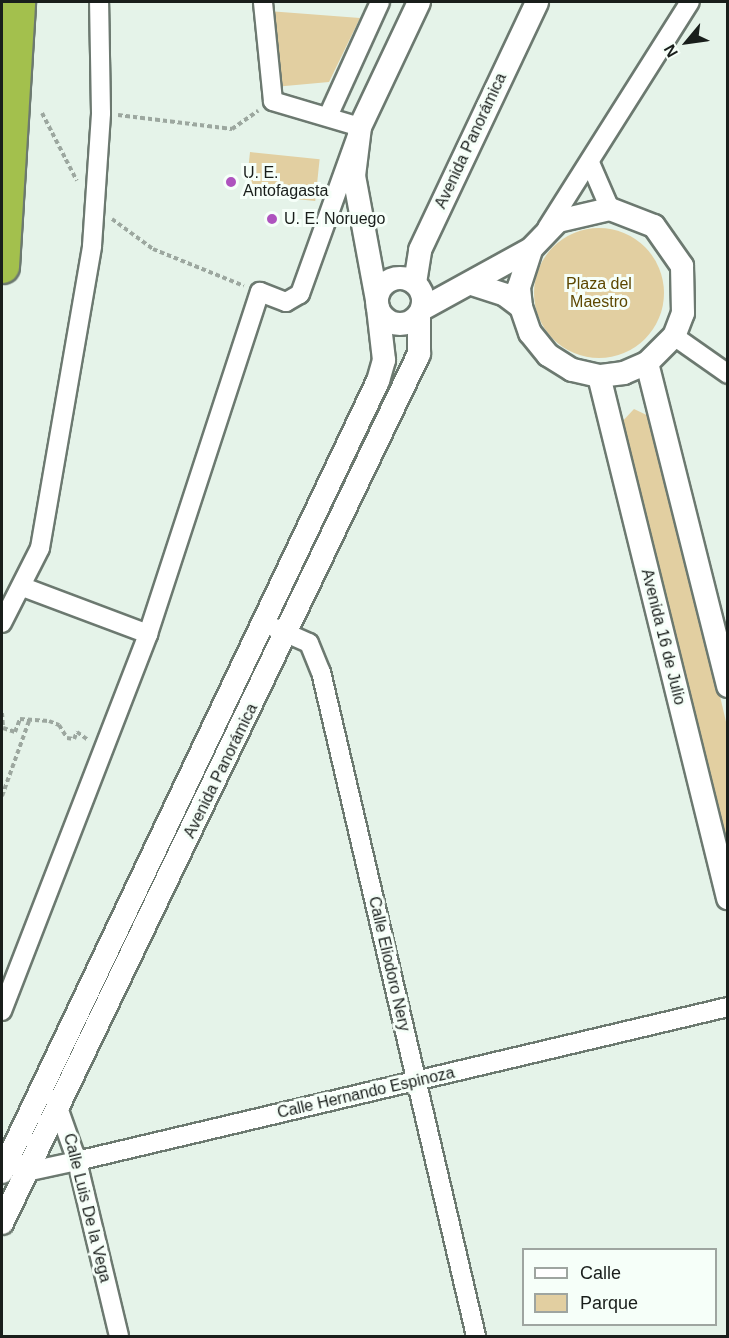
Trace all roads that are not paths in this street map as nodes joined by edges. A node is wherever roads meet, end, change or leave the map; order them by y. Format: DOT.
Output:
graph roads {
  1 [pos="18,2"];
  2 [pos="99,2"];
  3 [pos="263,2"];
  4 [pos="380,2"];
  5 [pos="419,2"];
  6 [pos="537,2"];
  7 [pos="690,2"];
  8 [pos="329,114"];
  9 [pos="360,127"];
  10 [pos="591,165"];
  11 [pos="609,209"];
  12 [pos="537,241"];
  13 [pos="2,266"];
  14 [pos="472,284"];
  15 [pos="423,298"];
  16 [pos="378,304"];
  17 [pos="520,307"];
  18 [pos="674,336"];
  19 [pos="648,363"];
  20 [pos="728,374"];
  21 [pos="599,376"];
  22 [pos="23,587"];
  23 [pos="263,622"];
  24 [pos="2,623"];
  25 [pos="148,634"];
  26 [pos="288,634"];
  27 [pos="728,686"];
  28 [pos="728,898"];
  29 [pos="728,1007"];
  30 [pos="2,1011"];
  31 [pos="416,1081"];
  32 [pos="50,1097"];
  33 [pos="77,1161"];
  34 [pos="11,1169"];
  35 [pos="2,1222"];
  36 [pos="119,1336"];
  37 [pos="476,1336"];
  1 -- 13 [label="highway"];
  2 -- 22 [label="street"];
  3 -- 8 [label="street"];
  4 -- 8 [label="street"];
  5 -- 9 [label="street, Avenida Panorámica"];
  6 -- 15 [label="street, Avenida Panorámica"];
  7 -- 10 [label="street"];
  8 -- 9 [label="street"];
  9 -- 16 [label="street, Avenida Panorámica"];
  9 -- 25 [label="street"];
  10 -- 11 [label="street"];
  10 -- 12 [label="street"];
  11 -- 12 [label="street"];
  11 -- 18 [label="street"];
  12 -- 14 [label="street"];
  12 -- 17 [label="street"];
  14 -- 15 [label="street"];
  14 -- 17 [label="street"];
  15 -- 16 [label="street"];
  15 -- 16 [label="street"];
  15 -- 26 [label="street, Avenida Panorámica"];
  16 -- 23 [label="street, Avenida Panorámica"];
  17 -- 21 [label="street"];
  18 -- 19 [label="street"];
  18 -- 20 [label="street"];
  19 -- 21 [label="street"];
  19 -- 27 [label="street"];
  21 -- 28 [label="street, Avenida 16 de Julio"];
  22 -- 24 [label="street"];
  22 -- 25 [label="street"];
  23 -- 26 [label="street, Calle Eliodoro Nery"];
  23 -- 32 [label="street, Avenida Panorámica"];
  25 -- 30 [label="street"];
  26 -- 31 [label="street, Calle Eliodoro Nery"];
  26 -- 32 [label="street, Avenida Panorámica"];
  29 -- 31 [label="street, Calle Hernando Espinoza"];
  31 -- 33 [label="street, Calle Hernando Espinoza"];
  31 -- 37 [label="street, Calle Eliodoro Nery"];
  32 -- 33 [label="street, Calle Luis De la Vega"];
  32 -- 34 [label="street, Avenida Panorámica"];
  33 -- 34 [label="street, Calle Hernando Espinoza"];
  33 -- 36 [label="street, Calle Luis De la Vega"];
  34 -- 35 [label="street, Avenida Panorámica"];
}
